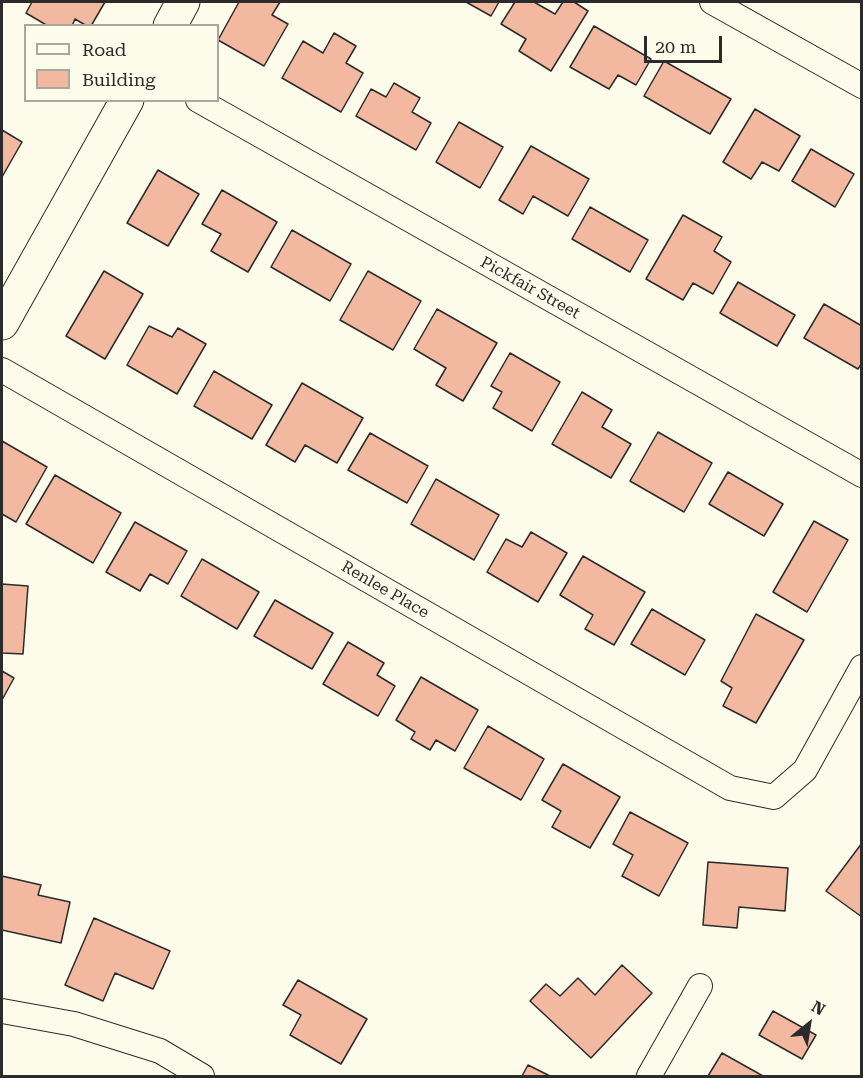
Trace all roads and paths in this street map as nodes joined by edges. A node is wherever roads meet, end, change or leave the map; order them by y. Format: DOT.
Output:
graph roads {
  1 [pos="183,2"];
  2 [pos="712,2"];
  3 [pos="171,24"];
  4 [pos="861,86"];
  5 [pos="126,102"];
  6 [pos="202,102"];
  7 [pos="9,291"];
  8 [pos="2,323"];
  9 [pos="2,370"];
  10 [pos="861,475"];
  11 [pos="861,667"];
  12 [pos="700,986"];
  13 [pos="2,1011"];
  14 [pos="202,1077"];
  15 [pos="649,1077"];
  1 -- 3 [label="street"];
  2 -- 4 [label="street"];
  5 -- 7 [label="street"];
  6 -- 10 [label="street, Pickfair Street"];
  7 -- 8 [label="street"];
  9 -- 11 [label="street, Renlee Place"];
  12 -- 15 [label="street"];
  13 -- 14 [label="street"];
}
